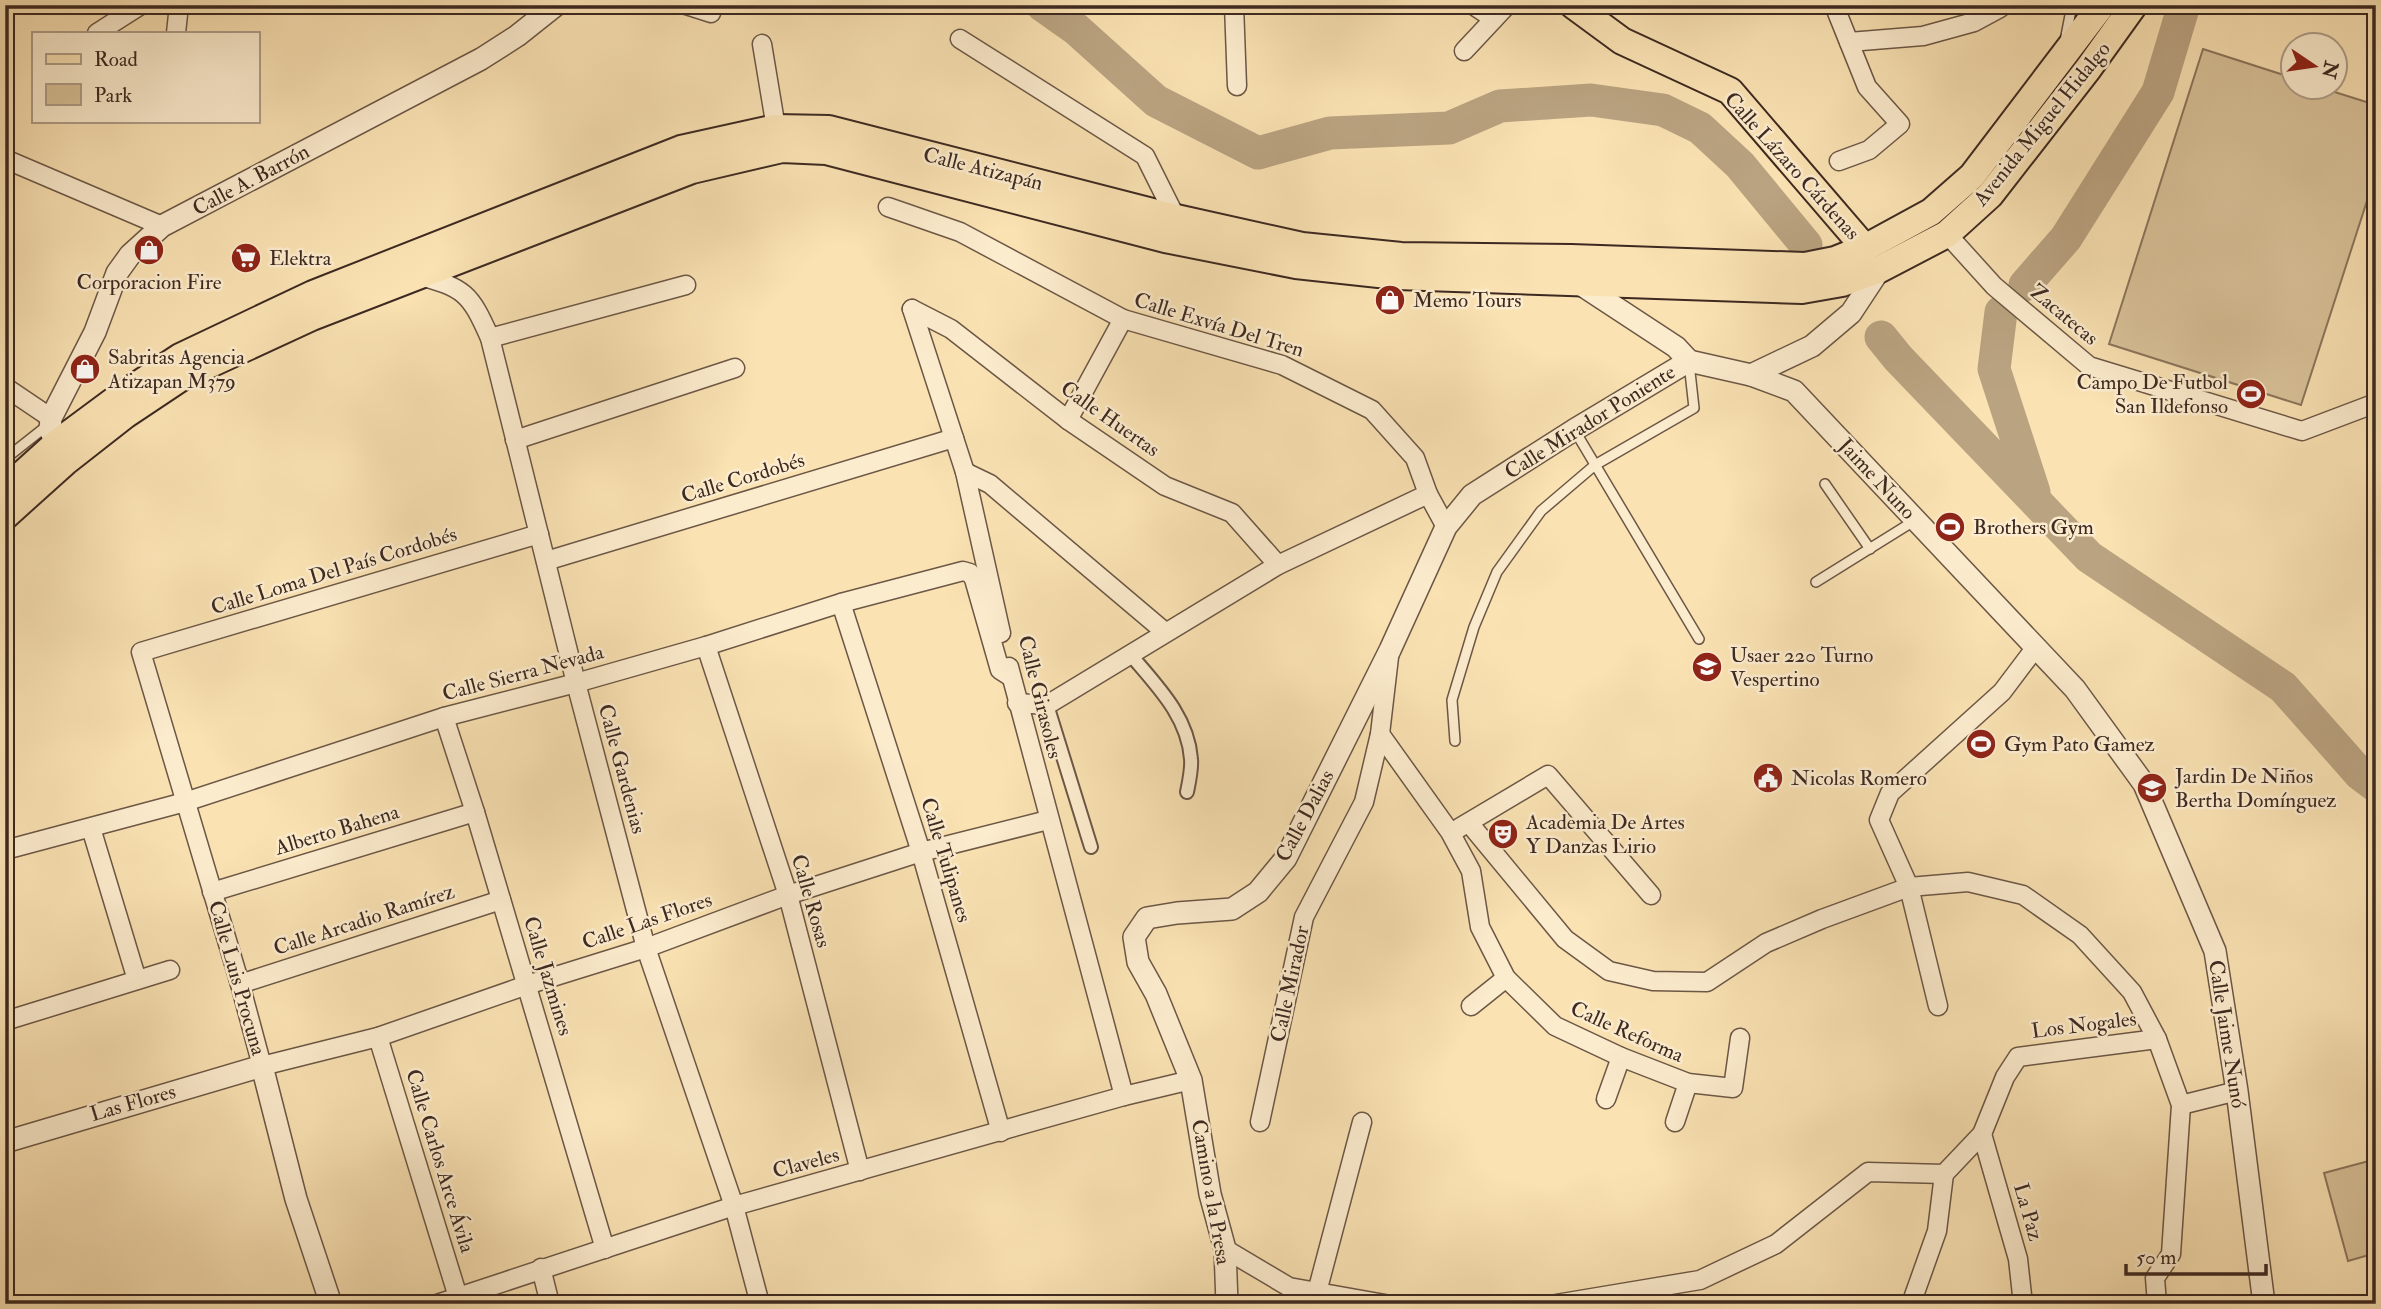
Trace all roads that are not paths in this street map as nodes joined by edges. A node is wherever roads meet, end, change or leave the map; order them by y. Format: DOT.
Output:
graph roads {
  1 [pos="141,5"];
  2 [pos="179,5"];
  3 [pos="556,5"];
  4 [pos="686,5"];
  5 [pos="1234,5"];
  6 [pos="1473,5"];
  7 [pos="1507,5"];
  8 [pos="1573,5"];
  9 [pos="1834,5"];
  10 [pos="2072,5"];
  11 [pos="2102,5"];
  12 [pos="2134,5"];
  13 [pos="2000,8"];
  14 [pos="710,13"];
  15 [pos="1494,19"];
  16 [pos="99,32"];
  17 [pos="176,32"];
  18 [pos="960,39"];
  19 [pos="1849,42"];
  20 [pos="762,44"];
  21 [pos="1464,51"];
  22 [pos="2061,60"];
  23 [pos="1237,86"];
  24 [pos="776,128"];
  25 [pos="5,159"];
  26 [pos="1839,161"];
  27 [pos="888,207"];
  28 [pos="1176,218"];
  29 [pos="162,226"];
  30 [pos="1947,234"];
  31 [pos="1864,248"];
  32 [pos="415,265"];
  33 [pos="1573,269"];
  34 [pos="1880,270"];
  35 [pos="686,285"];
  36 [pos="912,309"];
  37 [pos="1123,319"];
  38 [pos="490,338"];
  39 [pos="1689,361"];
  40 [pos="735,368"];
  41 [pos="1751,375"];
  42 [pos="5,387"];
  43 [pos="2376,403"];
  44 [pos="1069,420"];
  45 [pos="53,428"];
  46 [pos="1574,429"];
  47 [pos="954,438"];
  48 [pos="515,440"];
  49 [pos="5,459"];
  50 [pos="1595,465"];
  51 [pos="965,472"];
  52 [pos="1825,484"];
  53 [pos="5,489"];
  54 [pos="1428,494"];
  55 [pos="5,516"];
  56 [pos="1916,520"];
  57 [pos="1446,527"];
  58 [pos="539,534"];
  59 [pos="1870,549"];
  60 [pos="546,561"];
  61 [pos="1278,565"];
  62 [pos="1816,582"];
  63 [pos="841,603"];
  64 [pos="1166,632"];
  65 [pos="1699,639"];
  66 [pos="706,646"];
  67 [pos="2036,647"];
  68 [pos="1390,650"];
  69 [pos="141,652"];
  70 [pos="1130,654"];
  71 [pos="1011,677"];
  72 [pos="576,683"];
  73 [pos="1017,703"];
  74 [pos="1047,705"];
  75 [pos="444,717"];
  76 [pos="1380,734"];
  77 [pos="1455,741"];
  78 [pos="1187,792"];
  79 [pos="185,802"];
  80 [pos="475,811"];
  81 [pos="1048,820"];
  82 [pos="1469,823"];
  83 [pos="90,828"];
  84 [pos="1450,832"];
  85 [pos="1091,847"];
  86 [pos="5,850"];
  87 [pos="921,852"];
  88 [pos="1909,887"];
  89 [pos="212,892"];
  90 [pos="788,895"];
  91 [pos="1651,895"];
  92 [pos="501,900"];
  93 [pos="646,948"];
  94 [pos="170,970"];
  95 [pos="1506,978"];
  96 [pos="137,980"];
  97 [pos="240,984"];
  98 [pos="527,985"];
  99 [pos="1471,1006"];
  100 [pos="1938,1006"];
  101 [pos="5,1021"];
  102 [pos="378,1037"];
  103 [pos="1740,1038"];
  104 [pos="2157,1039"];
  105 [pos="1621,1058"];
  106 [pos="262,1066"];
  107 [pos="1191,1080"];
  108 [pos="1688,1083"];
  109 [pos="2237,1091"];
  110 [pos="1124,1096"];
  111 [pos="1606,1099"];
  112 [pos="2181,1105"];
  113 [pos="1260,1122"];
  114 [pos="1362,1122"];
  115 [pos="1675,1122"];
  116 [pos="1001,1132"];
  117 [pos="1982,1134"];
  118 [pos="5,1142"];
  119 [pos="860,1171"];
  120 [pos="1944,1174"];
  121 [pos="734,1206"];
  122 [pos="1225,1249"];
  123 [pos="605,1250"];
  124 [pos="541,1268"];
  125 [pos="1317,1292"];
  126 [pos="458,1297"];
  127 [pos="331,1304"];
  128 [pos="437,1304"];
  129 [pos="550,1304"];
  130 [pos="760,1304"];
  131 [pos="1227,1304"];
  132 [pos="1385,1304"];
  133 [pos="1556,1304"];
  134 [pos="1911,1304"];
  135 [pos="2023,1304"];
  136 [pos="2157,1304"];
  137 [pos="2264,1304"];
  1 -- 16 [label="street"];
  2 -- 17 [label="street"];
  3 -- 29 [label="street, Calle A. Barrón"];
  4 -- 14 [label="street"];
  5 -- 23 [label="street"];
  6 -- 15 [label="street"];
  7 -- 15 [label="street"];
  8 -- 31 [label="main road, Calle Lázaro Cárdenas"];
  9 -- 19 [label="street"];
  10 -- 22 [label="lane"];
  11 -- 22 [label="main road, Avenida Miguel Hidalgo"];
  12 -- 30 [label="main road, Avenida Miguel Hidalgo"];
  13 -- 19 [label="street"];
  15 -- 21 [label="street"];
  18 -- 28 [label="street"];
  19 -- 26 [label="street"];
  20 -- 24 [label="street"];
  22 -- 31 [label="main road, Avenida Miguel Hidalgo"];
  24 -- 28 [label="main road, Calle Atizapán"];
  24 -- 32 [label="main road, Calle Atizapán"];
  25 -- 29 [label="street"];
  27 -- 37 [label="street, Calle Exvía Del Tren"];
  28 -- 33 [label="main road, Calle Atizapán"];
  29 -- 45 [label="street, Calle A. Barrón"];
  30 -- 34 [label="main road, Avenida Miguel Hidalgo"];
  30 -- 43 [label="street, Zacatecas"];
  31 -- 33 [label="main road, Avenida Miguel Hidalgo"];
  32 -- 33 [label="main road, Calle Atizapán"];
  32 -- 38 [label="street, Calle Gardenias"];
  32 -- 45 [label="main road"];
  32 -- 55 [label="main road"];
  33 -- 34 [label="main road, Avenida Miguel Hidalgo"];
  33 -- 39 [label="street"];
  34 -- 41 [label="street"];
  35 -- 38 [label="street"];
  36 -- 44 [label="street, Calle Huertas"];
  36 -- 47 [label="street, Calle Girasoles"];
  37 -- 44 [label="street"];
  37 -- 54 [label="street, Calle Exvía Del Tren"];
  38 -- 48 [label="street, Calle Gardenias"];
  39 -- 41 [label="street, Jaime Nuno"];
  39 -- 46 [label="street, Calle Mirador Poniente"];
  39 -- 50 [label="lane, Calle Mirador Poniente"];
  40 -- 48 [label="street"];
  41 -- 56 [label="street, Jaime Nuno"];
  42 -- 45 [label="street"];
  44 -- 61 [label="street, Calle Huertas"];
  45 -- 49 [label="lane"];
  45 -- 53 [label="main road"];
  46 -- 50 [label="lane"];
  46 -- 57 [label="street, Calle Mirador Poniente"];
  47 -- 51 [label="street, Calle Girasoles"];
  47 -- 60 [label="street, Calle Cordobés"];
  48 -- 58 [label="street, Calle Gardenias"];
  50 -- 65 [label="lane"];
  50 -- 77 [label="lane, Calle Mirador Poniente"];
  51 -- 64 [label="street"];
  51 -- 71 [label="street, Calle Girasoles"];
  52 -- 59 [label="lane"];
  54 -- 57 [label="street, Calle Exvía Del Tren"];
  54 -- 61 [label="street"];
  56 -- 59 [label="lane"];
  56 -- 67 [label="street, Jaime Nuno"];
  57 -- 68 [label="street"];
  58 -- 60 [label="street, Calle Gardenias"];
  58 -- 69 [label="street, Calle Loma Del País Cordobés"];
  59 -- 62 [label="lane"];
  60 -- 72 [label="street, Calle Gardenias"];
  61 -- 64 [label="street"];
  63 -- 66 [label="street, Calle Sierra Nevada"];
  63 -- 71 [label="street, Calle Sierra Nevada"];
  63 -- 87 [label="street, Calle Tulipanes"];
  64 -- 70 [label="street"];
  66 -- 72 [label="street, Calle Sierra Nevada"];
  66 -- 90 [label="street, Calle Rosas"];
  67 -- 88 [label="street"];
  67 -- 109 [label="street, Calle Jaime Nunó"];
  68 -- 76 [label="street"];
  68 -- 107 [label="street, Calle Dalias"];
  69 -- 79 [label="street, Calle Luis Procuna"];
  70 -- 74 [label="street"];
  70 -- 78 [label="street"];
  71 -- 73 [label="street, Calle Girasoles"];
  72 -- 75 [label="street, Calle Sierra Nevada"];
  72 -- 93 [label="street, Calle Gardenias"];
  73 -- 74 [label="street"];
  73 -- 81 [label="street, Calle Girasoles"];
  74 -- 85 [label="street"];
  75 -- 79 [label="street, Calle Sierra Nevada"];
  75 -- 80 [label="street, Calle Jazmines"];
  76 -- 84 [label="street, Calle Reforma"];
  76 -- 113 [label="street, Calle Mirador"];
  79 -- 83 [label="street, Calle Sierra Nevada"];
  79 -- 89 [label="street, Calle Luis Procuna"];
  80 -- 89 [label="street, Alberto Bahena"];
  80 -- 92 [label="street, Calle Jazmines"];
  81 -- 87 [label="street, Calle Las Flores"];
  81 -- 110 [label="street, Calle Girasoles"];
  82 -- 84 [label="street"];
  82 -- 88 [label="street"];
  82 -- 91 [label="street"];
  83 -- 86 [label="street, Calle Sierra Nevada"];
  83 -- 96 [label="street"];
  84 -- 95 [label="street, Calle Reforma"];
  87 -- 90 [label="street, Calle Las Flores"];
  87 -- 116 [label="street, Calle Tulipanes"];
  88 -- 100 [label="street"];
  88 -- 104 [label="street"];
  89 -- 97 [label="street, Calle Luis Procuna"];
  90 -- 93 [label="street, Calle Las Flores"];
  90 -- 119 [label="street, Calle Rosas"];
  92 -- 97 [label="street, Calle Arcadio Ramírez"];
  92 -- 98 [label="street, Calle Jazmines"];
  93 -- 98 [label="street, Calle Las Flores"];
  93 -- 121 [label="street, Calle Gardenias"];
  94 -- 96 [label="street"];
  95 -- 99 [label="street"];
  95 -- 105 [label="street, Calle Reforma"];
  96 -- 101 [label="street"];
  97 -- 106 [label="street, Calle Luis Procuna"];
  98 -- 102 [label="street, Calle Las Flores"];
  98 -- 123 [label="street, Calle Jazmines"];
  102 -- 106 [label="street, Calle Las Flores"];
  102 -- 126 [label="street, Calle Carlos Arce Ávila"];
  103 -- 108 [label="street, Calle Reforma"];
  104 -- 112 [label="street"];
  104 -- 117 [label="street, Los Nogales"];
  105 -- 108 [label="street, Calle Reforma"];
  105 -- 111 [label="street"];
  106 -- 118 [label="street, Las Flores"];
  106 -- 127 [label="street, Calle Luis Procuna"];
  107 -- 110 [label="street, Claveles"];
  107 -- 122 [label="street, Camino a la Presa"];
  108 -- 115 [label="street"];
  109 -- 112 [label="street"];
  109 -- 137 [label="street, Calle Jaime Nunó"];
  110 -- 116 [label="street, Claveles"];
  112 -- 136 [label="street"];
  114 -- 125 [label="street"];
  116 -- 119 [label="street, Claveles"];
  117 -- 120 [label="street"];
  117 -- 135 [label="street, La Paz"];
  119 -- 121 [label="street, Claveles"];
  120 -- 133 [label="street"];
  120 -- 134 [label="street"];
  121 -- 123 [label="street, Claveles"];
  121 -- 130 [label="street, Calle Gardenias"];
  122 -- 125 [label="street"];
  122 -- 131 [label="street, Camino a la Presa"];
  123 -- 124 [label="street, Claveles"];
  124 -- 126 [label="street, Claveles"];
  124 -- 129 [label="street"];
  125 -- 132 [label="street"];
  126 -- 128 [label="street, Claveles"];
}
